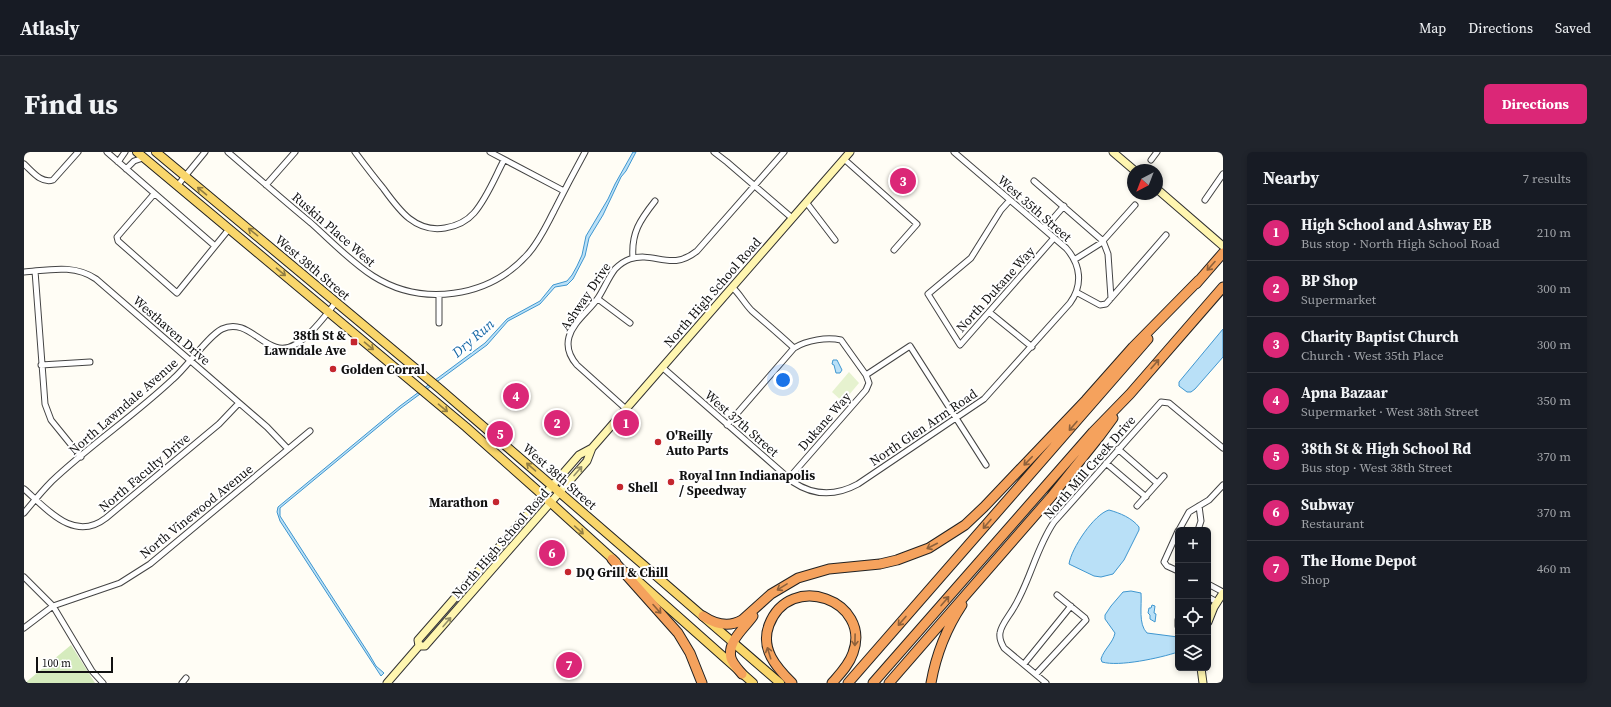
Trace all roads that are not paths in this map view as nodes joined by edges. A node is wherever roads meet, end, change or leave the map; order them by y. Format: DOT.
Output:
graph roads {
  1 [pos="78,152"];
  2 [pos="107,152"];
  3 [pos="125,152"];
  4 [pos="137,152"];
  5 [pos="156,152"];
  6 [pos="205,152"];
  7 [pos="228,152"];
  8 [pos="295,152"];
  9 [pos="355,152"];
  10 [pos="490,152"];
  11 [pos="585,152"];
  12 [pos="714,152"];
  13 [pos="784,152"];
  14 [pos="850,152"];
  15 [pos="954,152"];
  16 [pos="1113,152"];
  17 [pos="1156,152"];
  18 [pos="144,158"];
  19 [pos="844,159"];
  20 [pos="504,160"];
  21 [pos="1151,160"];
  22 [pos="118,162"];
  23 [pos="24,164"];
  24 [pos="1127,164"];
  25 [pos="126,170"];
  26 [pos="1223,174"];
  27 [pos="185,176"];
  28 [pos="1034,181"];
  29 [pos="266,185"];
  30 [pos="177,186"];
  31 [pos="755,186"];
  32 [pos="564,191"];
  33 [pos="154,194"];
  34 [pos="1163,194"];
  35 [pos="1010,200"];
  36 [pos="1205,200"];
  37 [pos="655,201"];
  38 [pos="806,202"];
  39 [pos="1135,205"];
  40 [pos="1064,206"];
  41 [pos="792,218"];
  42 [pos="229,229"];
  43 [pos="1044,229"];
  44 [pos="1166,235"];
  45 [pos="1054,238"];
  46 [pos="835,240"];
  47 [pos="1103,240"];
  48 [pos="215,246"];
  49 [pos="1223,246"];
  50 [pos="894,250"];
  51 [pos="1223,253"];
  52 [pos="633,258"];
  53 [pos="1074,260"];
  54 [pos="34,271"];
  55 [pos="24,272"];
  56 [pos="1199,280"];
  57 [pos="732,287"];
  58 [pos="1223,287"];
  59 [pos="1076,292"];
  60 [pos="439,295"];
  61 [pos="1111,298"];
  62 [pos="598,299"];
  63 [pos="336,302"];
  64 [pos="328,312"];
  65 [pos="989,312"];
  66 [pos="630,323"];
  67 [pos="439,324"];
  68 [pos="1032,347"];
  69 [pos="794,348"];
  70 [pos="191,361"];
  71 [pos="90,362"];
  72 [pos="41,365"];
  73 [pos="662,367"];
  74 [pos="866,376"];
  75 [pos="1130,394"];
  76 [pos="239,403"];
  77 [pos="626,408"];
  78 [pos="955,418"];
  79 [pos="727,425"];
  80 [pos="310,431"];
  81 [pos="592,448"];
  82 [pos="1223,448"];
  83 [pos="288,449"];
  84 [pos="1118,449"];
  85 [pos="81,457"];
  86 [pos="1106,463"];
  87 [pos="986,465"];
  88 [pos="1164,476"];
  89 [pos="789,478"];
  90 [pos="1158,483"];
  91 [pos="1223,484"];
  92 [pos="553,486"];
  93 [pos="24,490"];
  94 [pos="810,490"];
  95 [pos="560,492"];
  96 [pos="544,496"];
  97 [pos="1146,497"];
  98 [pos="36,500"];
  99 [pos="551,503"];
  100 [pos="1137,506"];
  101 [pos="1199,506"];
  102 [pos="24,513"];
  103 [pos="1180,527"];
  104 [pos="1199,527"];
  105 [pos="1175,537"];
  106 [pos="612,559"];
  107 [pos="1175,570"];
  108 [pos="24,576"];
  109 [pos="981,577"];
  110 [pos="1211,586"];
  111 [pos="1223,592"];
  112 [pos="1057,595"];
  113 [pos="1211,599"];
  114 [pos="1217,602"];
  115 [pos="762,603"];
  116 [pos="53,606"];
  117 [pos="1071,606"];
  118 [pos="1211,615"];
  119 [pos="703,616"];
  120 [pos="24,628"];
  121 [pos="733,642"];
  122 [pos="419,646"];
  123 [pos="1024,664"];
  124 [pos="1201,671"];
  125 [pos="742,674"];
  126 [pos="1036,674"];
  127 [pos="186,678"];
  128 [pos="103,683"];
  129 [pos="182,683"];
  130 [pos="387,683"];
  131 [pos="702,683"];
  132 [pos="753,683"];
  133 [pos="780,683"];
  134 [pos="792,683"];
  135 [pos="832,683"];
  136 [pos="848,683"];
  137 [pos="873,683"];
  138 [pos="889,683"];
  139 [pos="931,683"];
  140 [pos="1046,683"];
  141 [pos="1203,683"];
  1 -- 23 [label="street"];
  2 -- 22 [label="street"];
  3 -- 22 [label="street"];
  4 -- 18 [label="main road, West 38th Street"];
  5 -- 27 [label="main road, West 38th Street"];
  6 -- 27 [label="street"];
  7 -- 29 [label="street, Ruskin Place West"];
  8 -- 29 [label="street"];
  9 -- 20 [label="street"];
  10 -- 20 [label="street"];
  11 -- 32 [label="street"];
  12 -- 31 [label="street"];
  13 -- 31 [label="street"];
  14 -- 19 [label="street, North High School Road"];
  15 -- 35 [label="street, West 35th Street"];
  16 -- 24 [label="street"];
  17 -- 21 [label="street"];
  18 -- 25 [label="street"];
  18 -- 30 [label="main road, West 38th Street"];
  19 -- 38 [label="street, North High School Road"];
  19 -- 50 [label="street"];
  20 -- 32 [label="street"];
  22 -- 25 [label="street"];
  25 -- 33 [label="street"];
  26 -- 36 [label="street"];
  27 -- 30 [label="street"];
  63 -- 27 [label="main road, West 38th Street, one-way"];
  28 -- 40 [label="street"];
  29 -- 60 [label="street, Ruskin Place West"];
  30 -- 42 [label="main road, West 38th Street"];
  31 -- 41 [label="street"];
  31 -- 52 [label="street"];
  32 -- 60 [label="street"];
  33 -- 48 [label="street"];
  33 -- 48 [label="street"];
  34 -- 49 [label="street"];
  35 -- 43 [label="street, West 35th Street"];
  35 -- 65 [label="street, North Dukane Way"];
  37 -- 52 [label="street"];
  38 -- 41 [label="street, North High School Road"];
  38 -- 46 [label="street"];
  39 -- 47 [label="street"];
  40 -- 43 [label="street"];
  40 -- 47 [label="street"];
  41 -- 57 [label="street, North High School Road"];
  42 -- 48 [label="street"];
  42 -- 64 [label="main road, West 38th Street, one-way"];
  43 -- 45 [label="street, West 35th Street"];
  44 -- 61 [label="street"];
  45 -- 53 [label="street, West 35th Street"];
  45 -- 65 [label="street, North Dukane Way"];
  47 -- 53 [label="street"];
  47 -- 61 [label="street"];
  51 -- 56 [label="highway, one-way"];
  52 -- 62 [label="street, Ashway Drive"];
  53 -- 59 [label="street, West 35th Street"];
  54 -- 55 [label="street, Westhaven Drive"];
  54 -- 70 [label="street, Westhaven Drive"];
  54 -- 72 [label="street"];
  56 -- 115 [label="highway, one-way"];
  56 -- 136 [label="highway, one-way"];
  57 -- 69 [label="street"];
  57 -- 73 [label="street, North High School Road"];
  75 -- 58 [label="highway, one-way"];
  59 -- 61 [label="street"];
  59 -- 68 [label="street, North Glen Arm Road"];
  60 -- 67 [label="street"];
  62 -- 66 [label="street"];
  62 -- 77 [label="street, Ashway Drive"];
  63 -- 64 [label="street, North Lawndale Avenue"];
  92 -- 63 [label="main road, West 38th Street, one-way"];
  64 -- 70 [label="street, North Lawndale Avenue"];
  64 -- 96 [label="main road, West 38th Street, one-way"];
  65 -- 68 [label="street"];
  68 -- 78 [label="street, North Glen Arm Road"];
  69 -- 74 [label="street"];
  69 -- 79 [label="street"];
  70 -- 76 [label="street, Westhaven Drive"];
  70 -- 85 [label="street, North Lawndale Avenue"];
  71 -- 72 [label="street"];
  72 -- 85 [label="street"];
  73 -- 77 [label="street, North High School Road"];
  73 -- 79 [label="street, West 37th Street"];
  74 -- 78 [label="street"];
  74 -- 89 [label="street, Dukane Way"];
  75 -- 109 [label="highway"];
  137 -- 75 [label="highway, one-way"];
  76 -- 83 [label="street, Westhaven Drive"];
  76 -- 98 [label="street, North Faculty Drive"];
  77 -- 81 [label="street, North High School Road"];
  78 -- 87 [label="street"];
  78 -- 94 [label="street, North Glen Arm Road"];
  79 -- 89 [label="street, West 37th Street"];
  80 -- 83 [label="street, North Vinewood Avenue"];
  81 -- 92 [label="street, North High School Road"];
  95 -- 81 [label="street, North High School Road, one-way"];
  82 -- 84 [label="street, North Mill Creek Drive"];
  83 -- 116 [label="street, North Vinewood Avenue"];
  84 -- 86 [label="street, North Mill Creek Drive"];
  84 -- 90 [label="street"];
  85 -- 98 [label="street, North Lawndale Avenue"];
  86 -- 97 [label="street"];
  86 -- 123 [label="street, North Mill Creek Drive"];
  88 -- 90 [label="street"];
  89 -- 94 [label="street, West 37th Street"];
  90 -- 97 [label="street"];
  91 -- 101 [label="street"];
  92 -- 95 [label="main road, West 38th Street"];
  92 -- 96 [label="street, North High School Road"];
  93 -- 98 [label="street, North Faculty Drive"];
  95 -- 99 [label="street, North High School Road"];
  95 -- 119 [label="main road, West 38th Street"];
  96 -- 99 [label="main road, West 38th Street"];
  96 -- 122 [label="street, North High School Road"];
  97 -- 100 [label="street"];
  98 -- 102 [label="street, North Lawndale Avenue"];
  99 -- 106 [label="main road, West 38th Street, one-way"];
  122 -- 99 [label="street, North High School Road, one-way"];
  101 -- 103 [label="street"];
  101 -- 104 [label="street"];
  105 -- 107 [label="street"];
  106 -- 125 [label="main road, West 38th Street"];
  106 -- 131 [label="highway, one-way"];
  108 -- 116 [label="street"];
  109 -- 138 [label="highway"];
  109 -- 139 [label="highway"];
  110 -- 111 [label="street"];
  111 -- 114 [label="street"];
  112 -- 117 [label="street"];
  113 -- 114 [label="street"];
  114 -- 118 [label="street"];
  115 -- 119 [label="highway"];
  115 -- 121 [label="highway"];
  116 -- 120 [label="street, North Vinewood Avenue"];
  116 -- 128 [label="street"];
  117 -- 123 [label="street"];
  117 -- 126 [label="street"];
  119 -- 121 [label="main road, West 38th Street"];
  121 -- 125 [label="highway"];
  121 -- 133 [label="main road, West 38th Street"];
  122 -- 130 [label="street, North High School Road"];
  123 -- 126 [label="street"];
  124 -- 141 [label="street"];
  125 -- 132 [label="main road, West 38th Street"];
  126 -- 140 [label="street"];
  127 -- 129 [label="street"];
  134 -- 135 [label="highway, one-way"];
}
